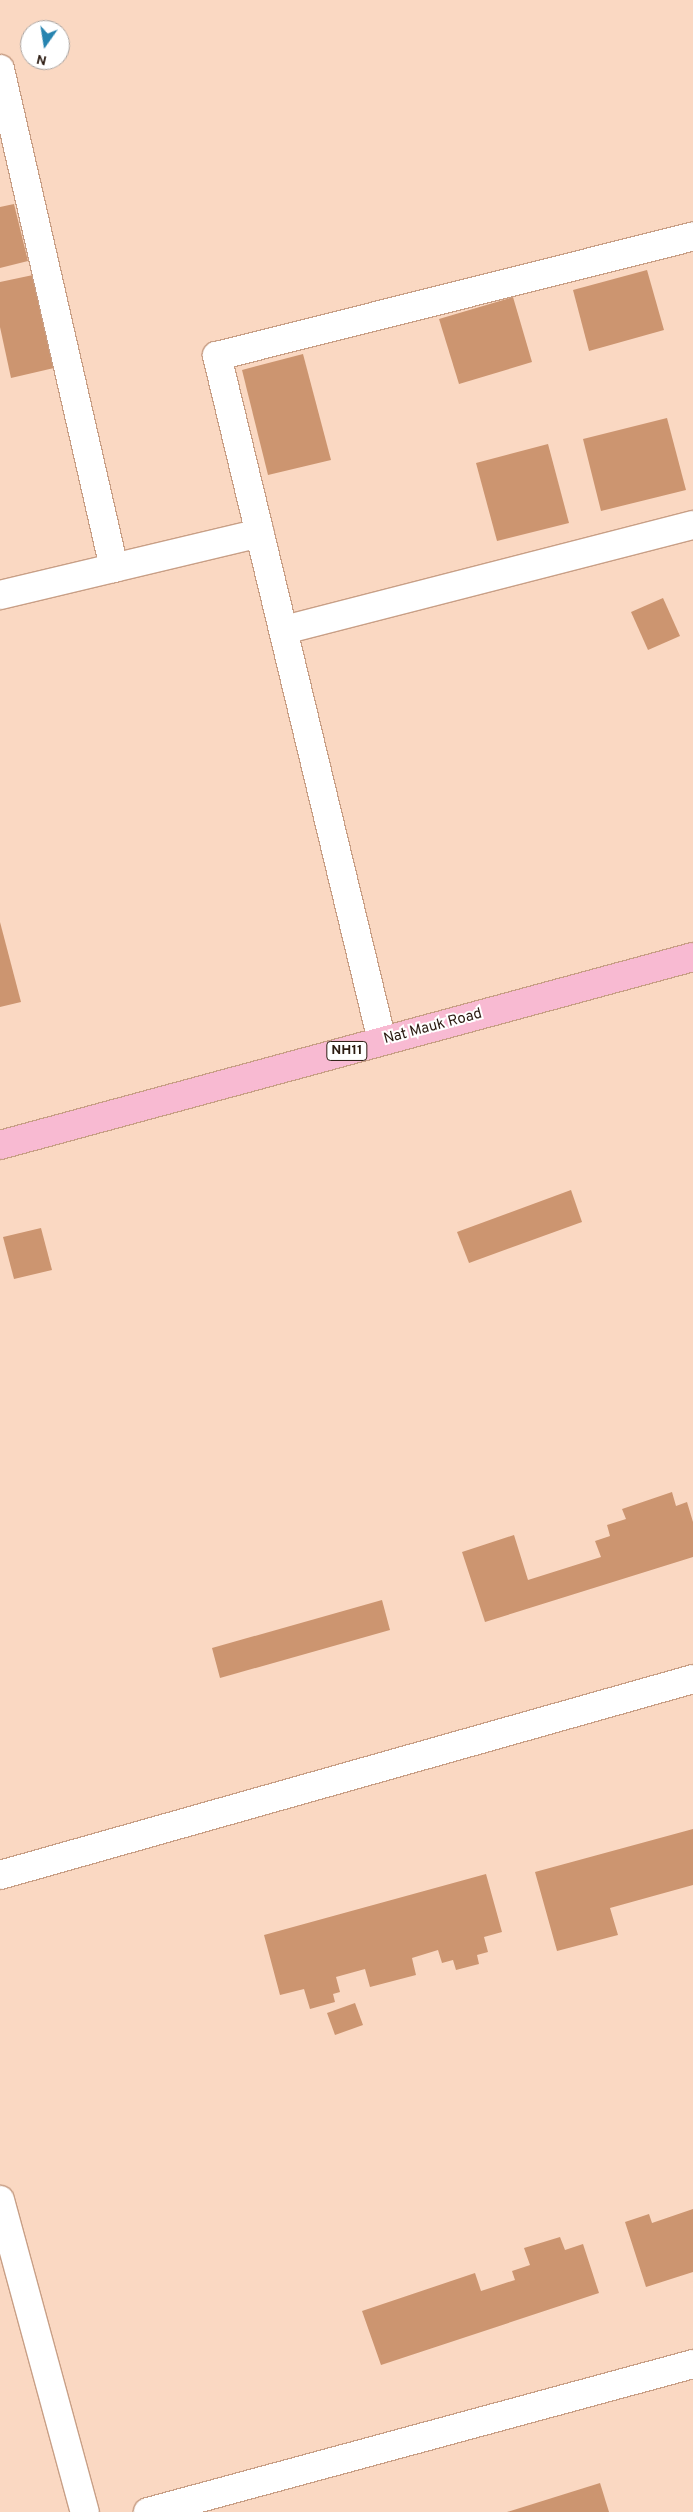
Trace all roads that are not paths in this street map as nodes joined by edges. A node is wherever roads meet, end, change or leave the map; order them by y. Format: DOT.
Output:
graph roads {
  1 [pos="0,69"];
  2 [pos="693,236"];
  3 [pos="693,525"];
  4 [pos="260,533"];
  5 [pos="114,568"];
  6 [pos="0,595"];
  7 [pos="284,630"];
  8 [pos="693,957"];
  9 [pos="382,1041"];
  10 [pos="0,1145"];
  11 [pos="693,1680"];
  12 [pos="0,1875"];
  13 [pos="0,2200"];
  14 [pos="693,2364"];
  15 [pos="85,2512"];
  16 [pos="148,2512"];
  1 -- 5 [label="street"];
  2 -- 4 [label="street"];
  3 -- 7 [label="street"];
  4 -- 5 [label="street"];
  4 -- 7 [label="street"];
  5 -- 6 [label="street"];
  7 -- 9 [label="street"];
  8 -- 9 [label="highway, Nat Mauk Road / NH11"];
  9 -- 10 [label="highway, Nat Mauk Road / NH11"];
  11 -- 12 [label="street"];
  13 -- 15 [label="street"];
  14 -- 16 [label="street"];
}
